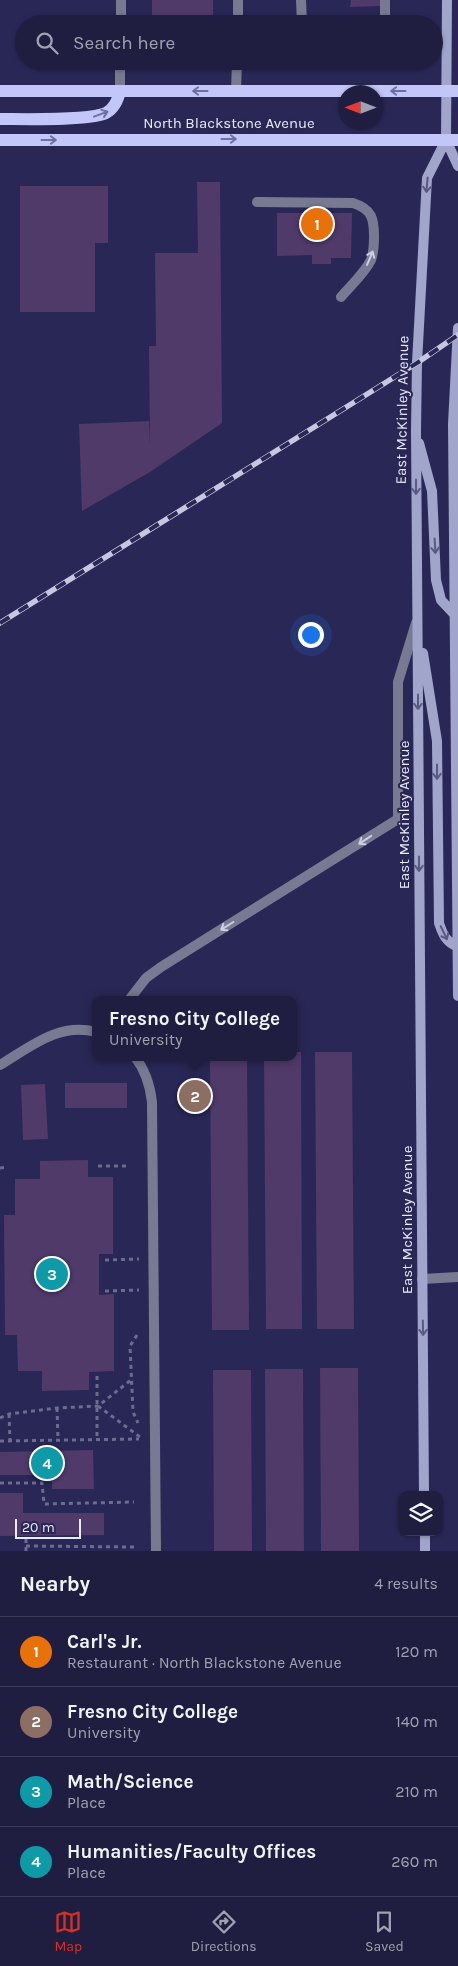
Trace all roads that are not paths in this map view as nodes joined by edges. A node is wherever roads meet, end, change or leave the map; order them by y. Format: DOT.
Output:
graph roads {
  1 [pos="121,0"];
  2 [pos="238,0"];
  3 [pos="301,0"];
  4 [pos="385,0"];
  5 [pos="447,0"];
  6 [pos="120,15"];
  7 [pos="238,15"];
  8 [pos="302,15"];
  9 [pos="385,15"];
  10 [pos="120,70"];
  11 [pos="237,70"];
  12 [pos="0,91"];
  13 [pos="45,91"];
  14 [pos="120,91"];
  15 [pos="236,91"];
  16 [pos="452,91"];
  17 [pos="0,99"];
  18 [pos="0,119"];
  19 [pos="0,140"];
  20 [pos="452,140"];
  21 [pos="458,166"];
  22 [pos="257,202"];
  23 [pos="341,297"];
  24 [pos="458,328"];
  25 [pos="456,394"];
  26 [pos="416,430"];
  27 [pos="456,615"];
  28 [pos="418,620"];
  29 [pos="457,779"];
  30 [pos="458,947"];
  31 [pos="131,996"];
  32 [pos="458,996"];
  33 [pos="92,1031"];
  34 [pos="137,1061"];
  35 [pos="0,1065"];
  36 [pos="458,1277"];
  37 [pos="422,1279"];
  38 [pos="424,1491"];
  39 [pos="425,1541"];
  40 [pos="156,1551"];
  41 [pos="418,1551"];
  1 -- 6 [label="street"];
  2 -- 7 [label="street"];
  3 -- 8 [label="street"];
  4 -- 9 [label="street"];
  5 -- 16 [label="main road, East McKinley Avenue"];
  10 -- 14 [label="street"];
  11 -- 15 [label="street"];
  12 -- 13 [label="main road"];
  13 -- 14 [label="main road"];
  13 -- 17 [label="main road"];
  15 -- 14 [label="main road, one-way"];
  18 -- 14 [label="main road, one-way"];
  16 -- 15 [label="main road, one-way"];
  16 -- 20 [label="main road, East McKinley Avenue"];
  19 -- 20 [label="main road, North Blackstone Avenue, one-way"];
  20 -- 21 [label="main road, East McKinley Avenue"];
  20 -- 26 [label="main road, East McKinley Avenue, one-way"];
  23 -- 22 [label="street, one-way"];
  24 -- 25 [label="main road"];
  25 -- 27 [label="main road"];
  26 -- 27 [label="main road, one-way"];
  26 -- 28 [label="main road, East McKinley Avenue, one-way"];
  27 -- 29 [label="main road"];
  28 -- 30 [label="main road, one-way"];
  28 -- 31 [label="street, one-way"];
  28 -- 37 [label="main road, East McKinley Avenue, one-way"];
  29 -- 30 [label="main road"];
  30 -- 32 [label="main road"];
  33 -- 35 [label="street"];
  34 -- 40 [label="street"];
  36 -- 37 [label="street"];
  37 -- 38 [label="main road, East McKinley Avenue, one-way"];
  39 -- 41 [label="street"];
}
